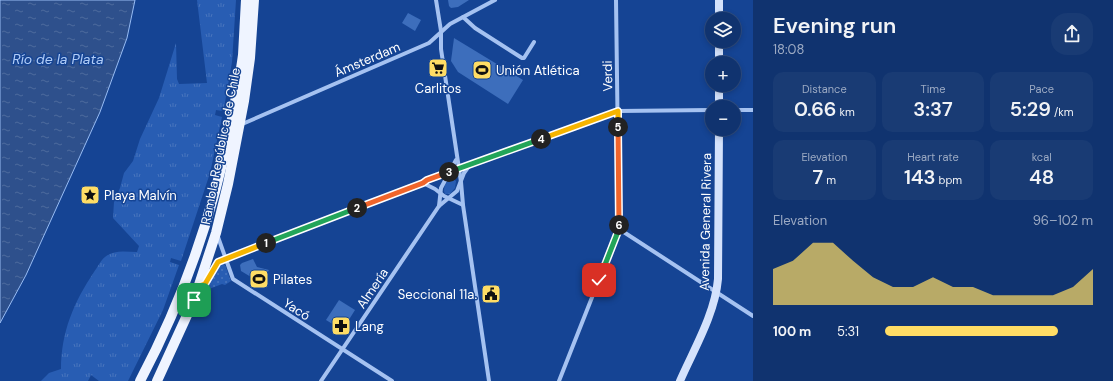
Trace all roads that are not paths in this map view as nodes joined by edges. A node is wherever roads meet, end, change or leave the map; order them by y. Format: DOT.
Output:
graph roads {
  1 [pos="246,0"];
  2 [pos="254,0"];
  3 [pos="436,0"];
  4 [pos="495,0"];
  5 [pos="616,0"];
  6 [pos="719,0"];
  7 [pos="719,12"];
  8 [pos="463,17"];
  9 [pos="441,31"];
  10 [pos="534,42"];
  11 [pos="705,110"];
  12 [pos="741,110"];
  13 [pos="753,110"];
  14 [pos="618,111"];
  15 [pos="240,125"];
  16 [pos="719,136"];
  17 [pos="457,160"];
  18 [pos="470,165"];
  19 [pos="458,169"];
  20 [pos="449,172"];
  21 [pos="461,182"];
  22 [pos="423,183"];
  23 [pos="440,193"];
  24 [pos="449,198"];
  25 [pos="463,205"];
  26 [pos="439,206"];
  27 [pos="619,229"];
  28 [pos="216,233"];
  29 [pos="226,258"];
  30 [pos="199,286"];
  31 [pos="716,293"];
  32 [pos="753,316"];
  33 [pos="342,350"];
  34 [pos="140,381"];
  35 [pos="157,381"];
  36 [pos="321,381"];
  37 [pos="392,381"];
  38 [pos="489,381"];
  39 [pos="559,381"];
  40 [pos="680,381"];
  1 -- 34 [label="main road, Rambla República de Chile"];
  2 -- 15 [label="main road, Rambla República de Chile"];
  3 -- 9 [label="street"];
  4 -- 8 [label="street, Ámsterdam"];
  5 -- 14 [label="street, Verdi"];
  6 -- 7 [label="main road"];
  8 -- 9 [label="street, Ámsterdam"];
  8 -- 10 [label="street"];
  9 -- 15 [label="street, Ámsterdam"];
  9 -- 17 [label="street"];
  11 -- 14 [label="street"];
  12 -- 13 [label="street"];
  14 -- 18 [label="street"];
  14 -- 27 [label="street, Verdi"];
  15 -- 28 [label="main road, Rambla República de Chile"];
  16 -- 31 [label="main road, Avenida General Rivera"];
  17 -- 19 [label="street"];
  17 -- 20 [label="street, Almería"];
  18 -- 19 [label="street"];
  18 -- 21 [label="street, Almería"];
  19 -- 20 [label="street"];
  19 -- 21 [label="street"];
  20 -- 22 [label="street"];
  20 -- 23 [label="street, Almería"];
  21 -- 24 [label="street, Almería"];
  21 -- 25 [label="street"];
  22 -- 23 [label="street"];
  22 -- 29 [label="street"];
  23 -- 24 [label="street"];
  23 -- 26 [label="street, Almería"];
  24 -- 25 [label="street"];
  24 -- 26 [label="street, Almería"];
  25 -- 38 [label="street"];
  26 -- 33 [label="street, Almería"];
  27 -- 31 [label="street"];
  27 -- 39 [label="street, Verdi"];
  28 -- 29 [label="street, Yacó"];
  28 -- 30 [label="main road, Rambla República de Chile"];
  29 -- 30 [label="street"];
  29 -- 33 [label="street, Yacó"];
  30 -- 35 [label="main road, Rambla República de Chile"];
  31 -- 32 [label="street"];
  31 -- 40 [label="main road, Avenida General Rivera"];
  33 -- 36 [label="street, Almería"];
  33 -- 37 [label="street, Yacó"];
}
